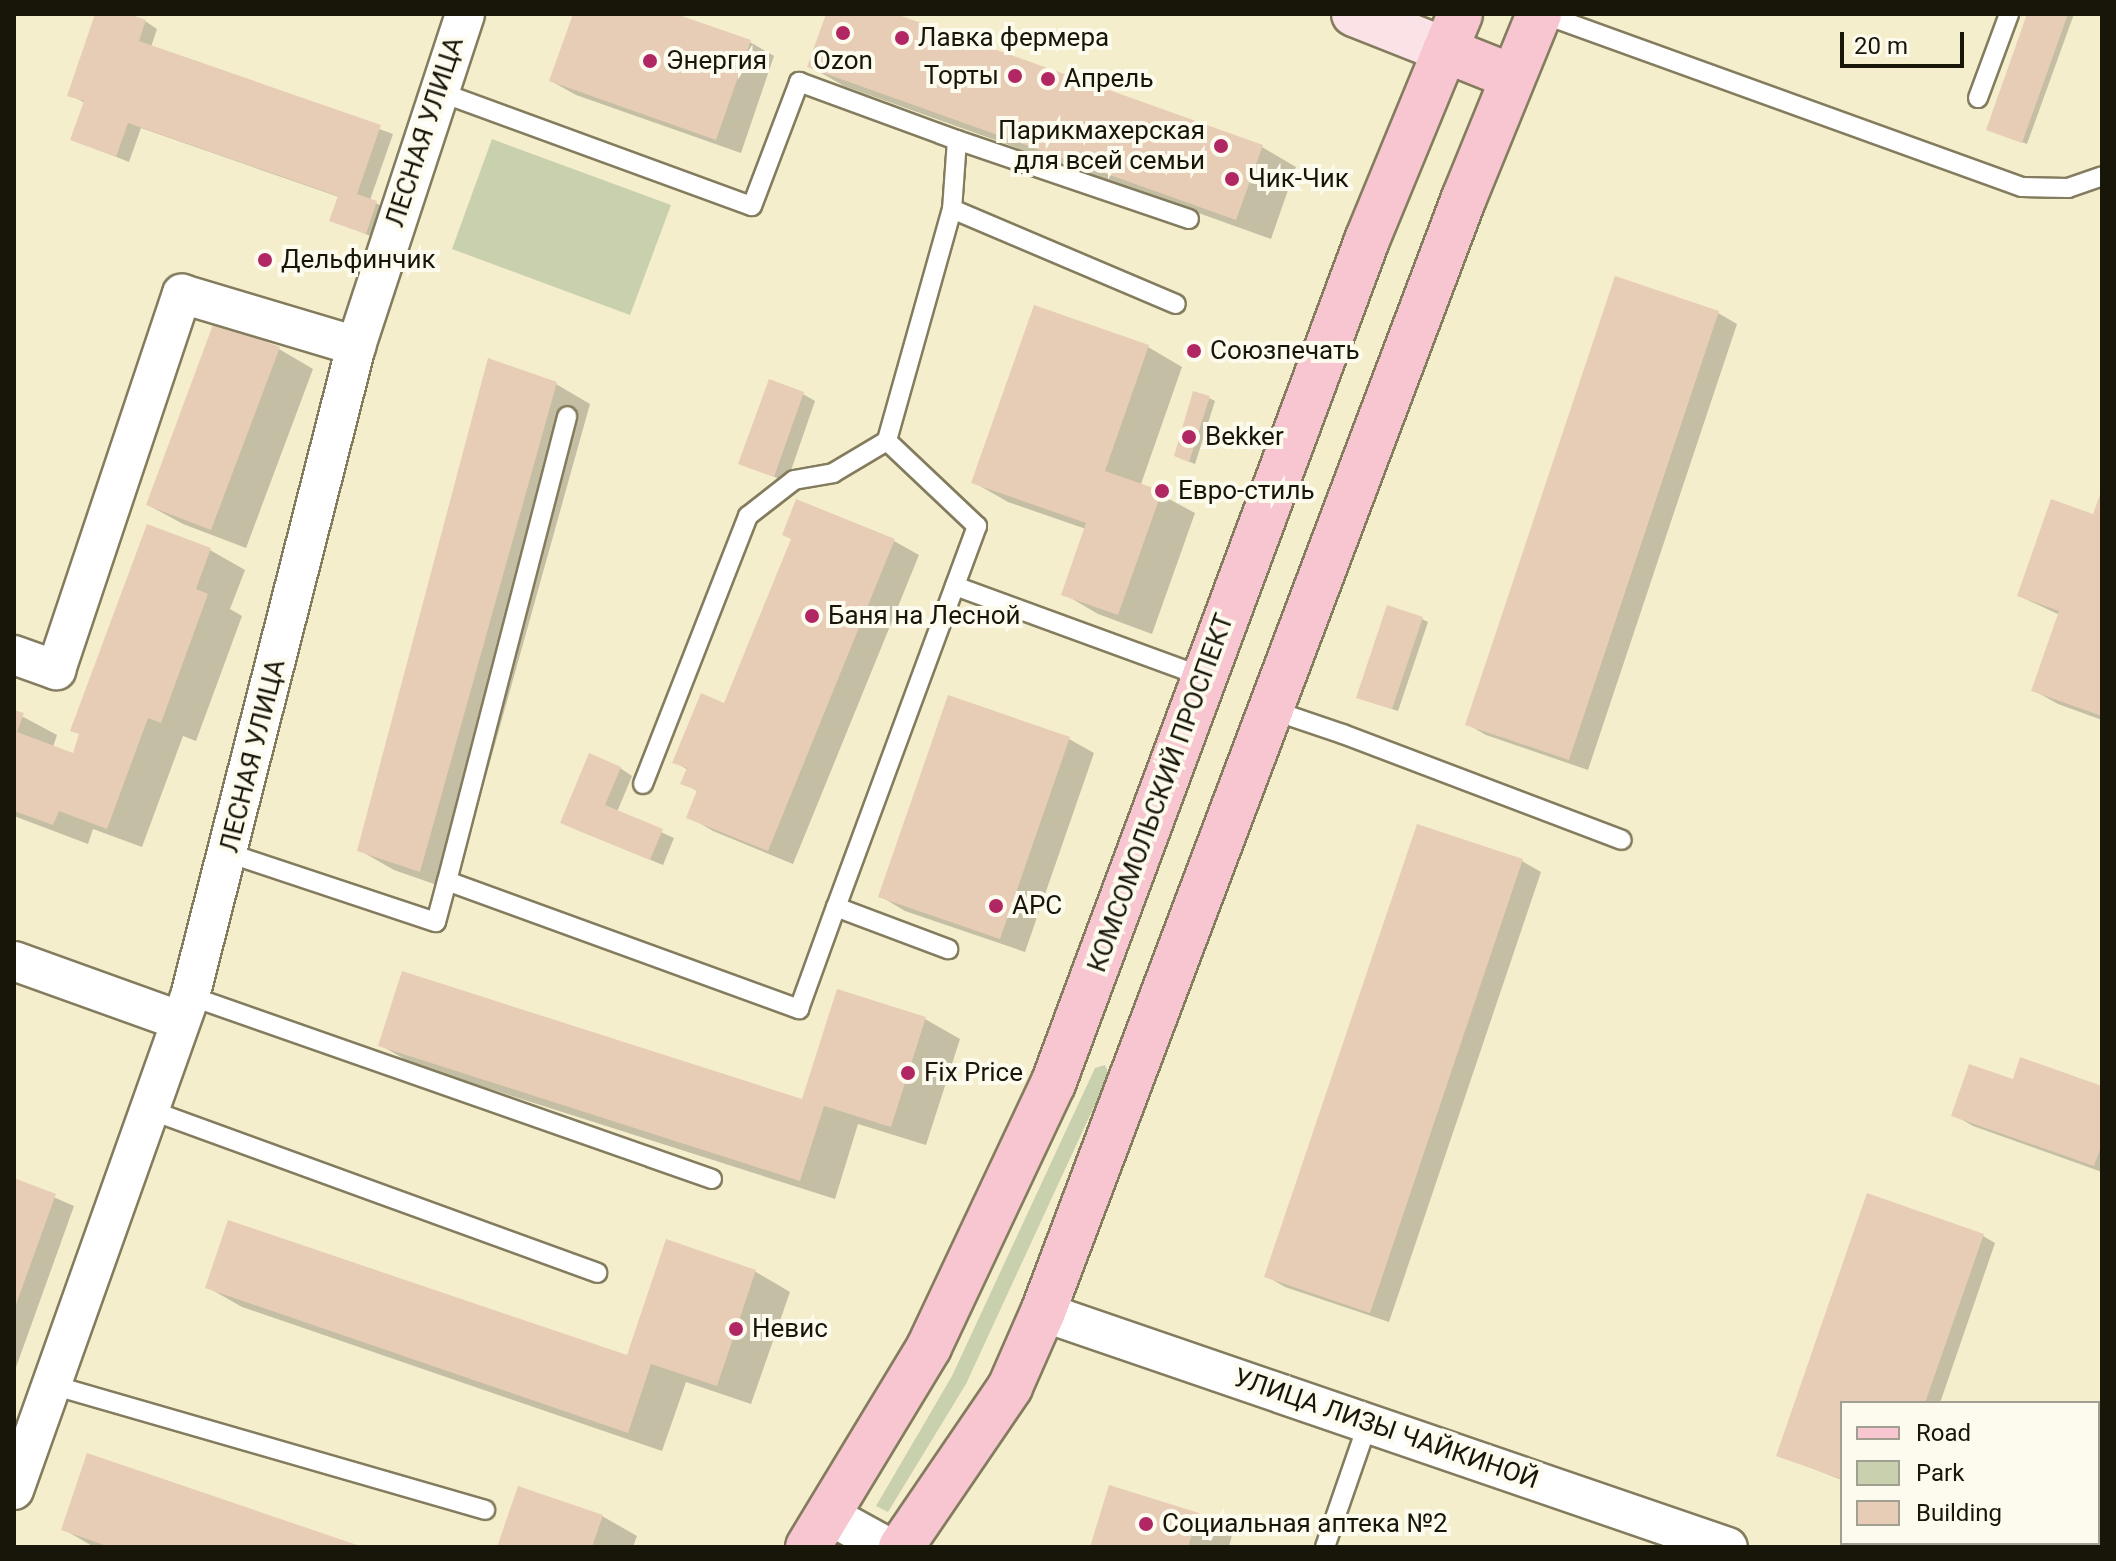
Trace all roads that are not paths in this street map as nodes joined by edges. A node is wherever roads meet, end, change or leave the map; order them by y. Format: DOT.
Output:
graph roads {
  1 [pos="465,14"];
  2 [pos="1354,14"];
  3 [pos="1541,14"];
  4 [pos="2009,14"];
  5 [pos="1453,32"];
  6 [pos="1513,77"];
  7 [pos="437,91"];
  8 [pos="1978,98"];
  9 [pos="957,140"];
  10 [pos="2102,176"];
  11 [pos="952,209"];
  12 [pos="1189,219"];
  13 [pos="1176,304"];
  14 [pos="356,346"];
  15 [pos="567,416"];
  16 [pos="887,441"];
  17 [pos="955,586"];
  18 [pos="14,655"];
  19 [pos="1204,677"];
  20 [pos="1272,710"];
  21 [pos="643,784"];
  22 [pos="1622,840"];
  23 [pos="228,853"];
  24 [pos="447,881"];
  25 [pos="836,907"];
  26 [pos="948,949"];
  27 [pos="14,961"];
  28 [pos="186,1009"];
  29 [pos="150,1110"];
  30 [pos="712,1179"];
  31 [pos="597,1273"];
  32 [pos="1043,1312"];
  33 [pos="49,1384"];
  34 [pos="1368,1423"];
  35 [pos="16,1480"];
  36 [pos="485,1510"];
  37 [pos="818,1531"];
  38 [pos="887,1547"];
  39 [pos="901,1547"];
  40 [pos="1325,1547"];
  41 [pos="1728,1547"];
  1 -- 7 [label="street, ЛЕСНАЯ УЛИЦА"];
  2 -- 5 [label="main road"];
  3 -- 6 [label="main road"];
  3 -- 10 [label="lane"];
  4 -- 8 [label="lane"];
  5 -- 6 [label="main road"];
  5 -- 19 [label="main road, КОМСОМОЛЬСКИЙ ПРОСПЕКТ"];
  6 -- 20 [label="main road"];
  7 -- 9 [label="lane"];
  7 -- 14 [label="street, ЛЕСНАЯ УЛИЦА"];
  9 -- 11 [label="lane"];
  9 -- 12 [label="lane"];
  11 -- 13 [label="lane"];
  11 -- 16 [label="lane"];
  14 -- 18 [label="street"];
  14 -- 23 [label="street, ЛЕСНАЯ УЛИЦА"];
  15 -- 24 [label="lane"];
  16 -- 17 [label="lane"];
  16 -- 21 [label="lane"];
  17 -- 19 [label="lane"];
  17 -- 25 [label="lane"];
  19 -- 37 [label="main road, КОМСОМОЛЬСКИЙ ПРОСПЕКТ"];
  20 -- 22 [label="lane"];
  20 -- 32 [label="main road"];
  23 -- 24 [label="lane"];
  23 -- 28 [label="street, ЛЕСНАЯ УЛИЦА"];
  24 -- 25 [label="lane"];
  25 -- 26 [label="lane"];
  27 -- 28 [label="street"];
  28 -- 29 [label="street, ЛЕСНАЯ УЛИЦА"];
  28 -- 30 [label="lane"];
  29 -- 31 [label="lane"];
  29 -- 33 [label="street, ЛЕСНАЯ УЛИЦА"];
  32 -- 34 [label="street, УЛИЦА ЛИЗЫ ЧАЙКИНОЙ"];
  32 -- 39 [label="main road"];
  33 -- 35 [label="street, ЛЕСНАЯ УЛИЦА"];
  33 -- 36 [label="lane"];
  34 -- 40 [label="lane"];
  34 -- 41 [label="street, УЛИЦА ЛИЗЫ ЧАЙКИНОЙ"];
  37 -- 38 [label="street"];
}
